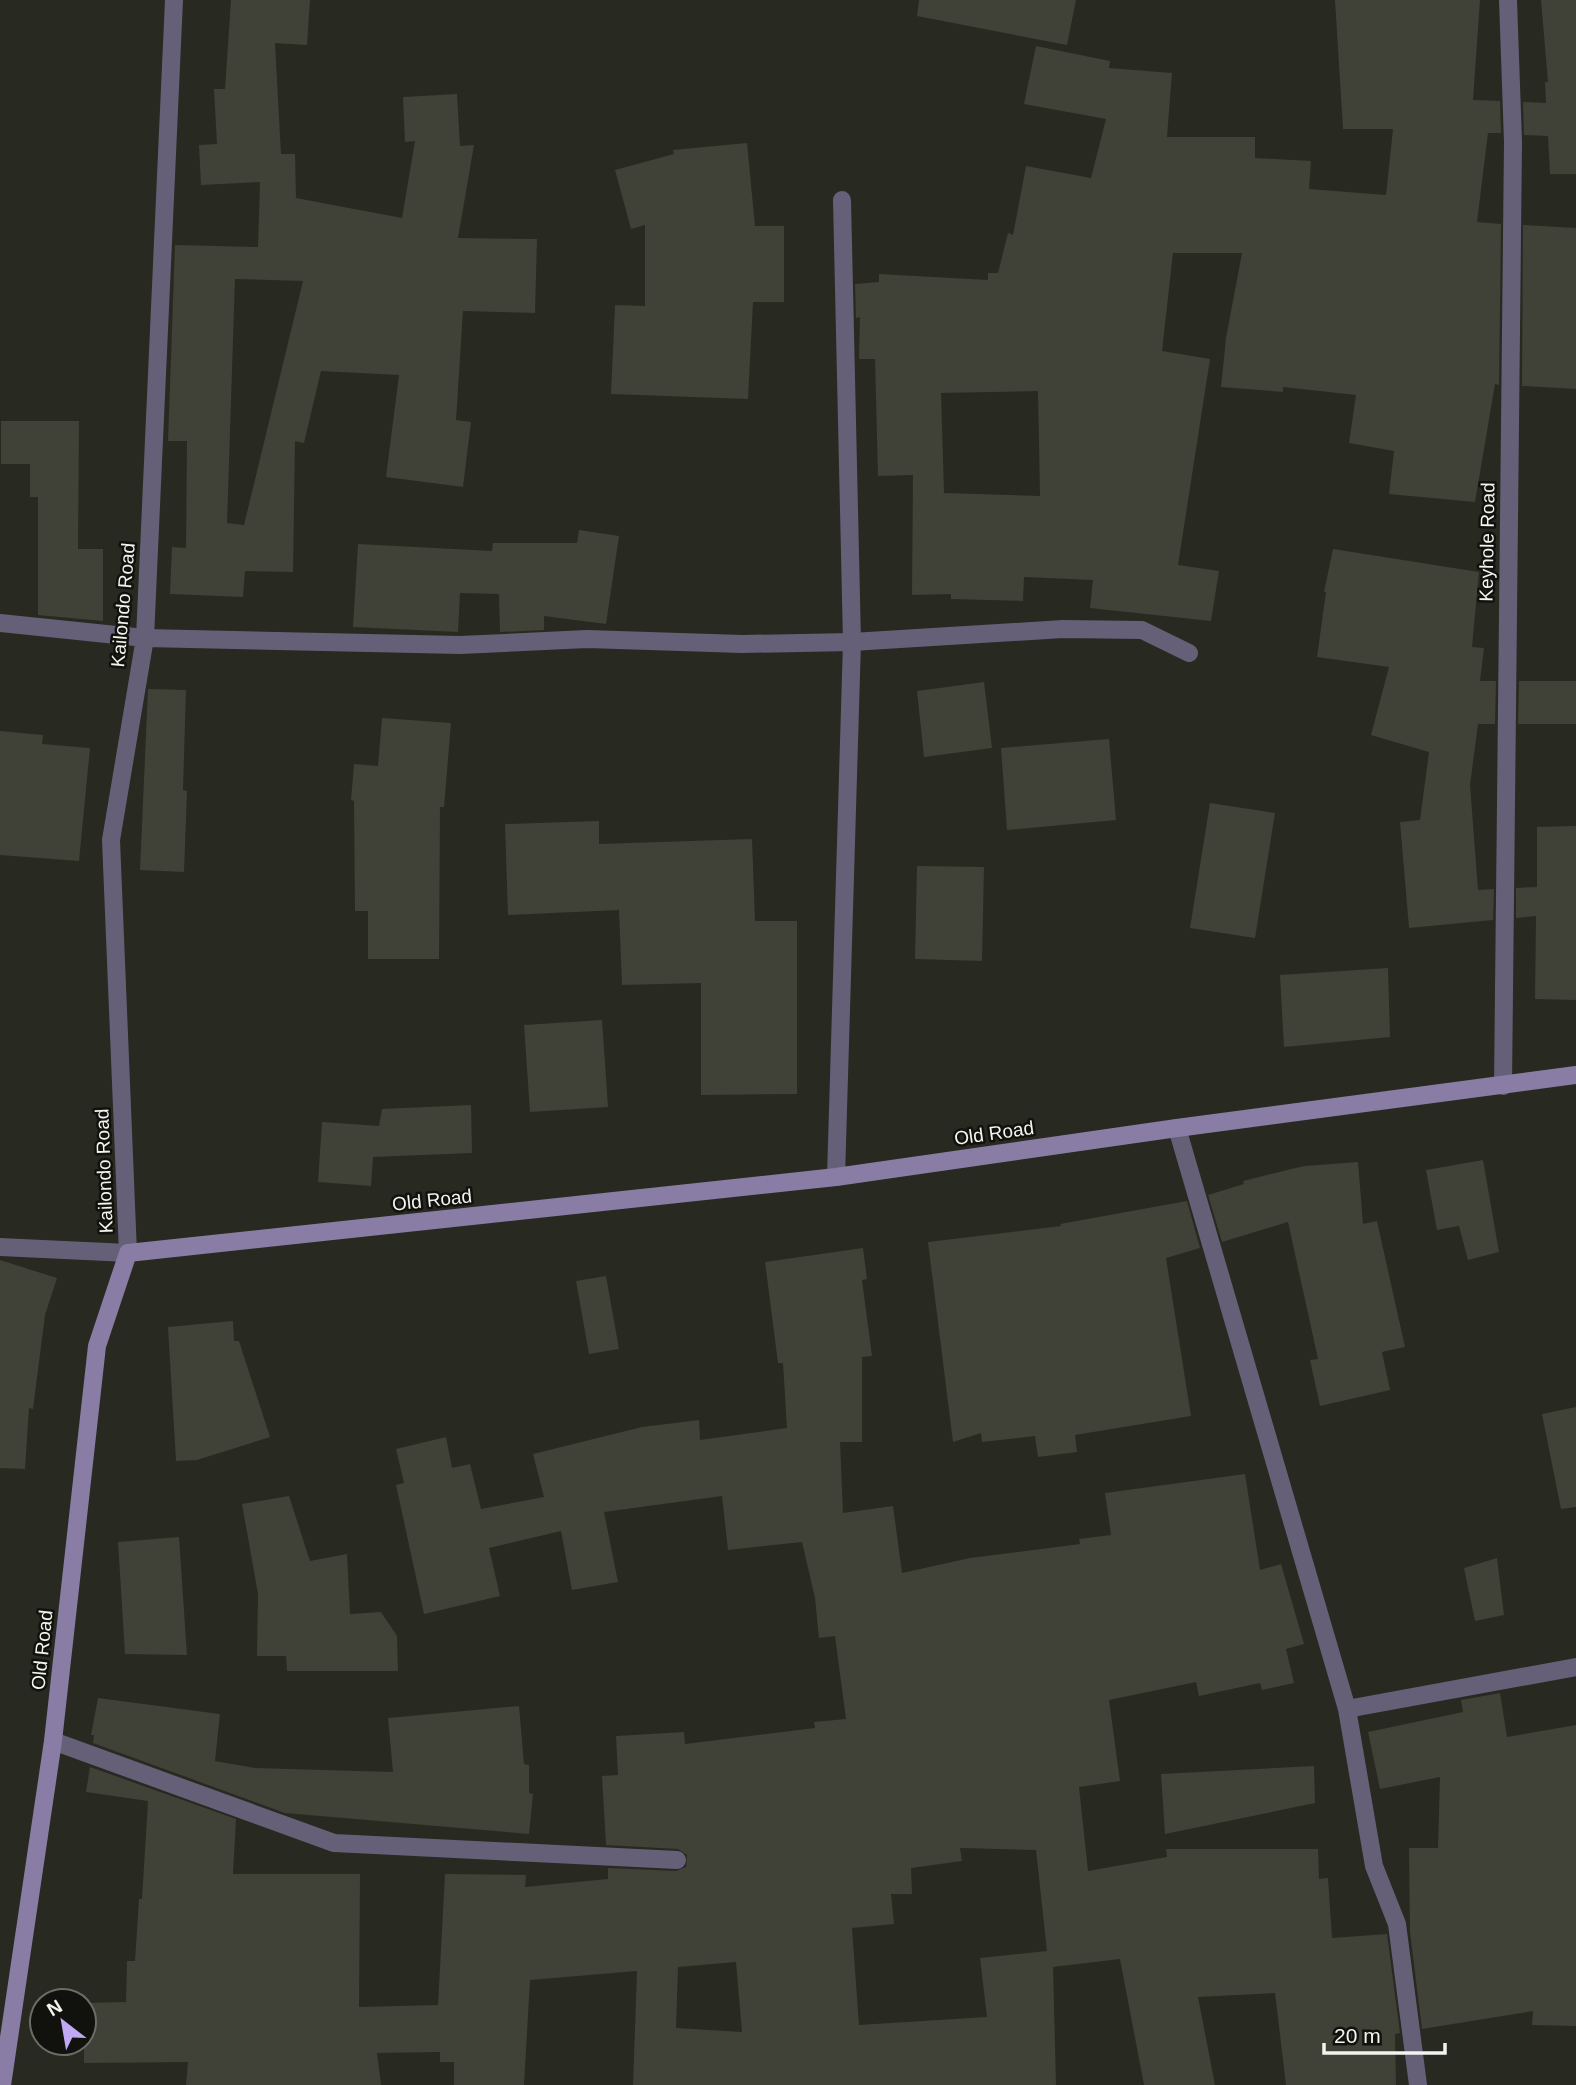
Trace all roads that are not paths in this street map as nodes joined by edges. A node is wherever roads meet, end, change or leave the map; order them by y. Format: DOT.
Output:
graph roads {
  1 [pos="174,0"];
  2 [pos="1508,0"];
  3 [pos="842,200"];
  4 [pos="0,622"];
  5 [pos="145,638"];
  6 [pos="852,642"];
  7 [pos="1189,653"];
  8 [pos="1576,1075"];
  9 [pos="1503,1086"];
  10 [pos="1177,1128"];
  11 [pos="836,1177"];
  12 [pos="0,1247"];
  13 [pos="128,1253"];
  14 [pos="1576,1667"];
  15 [pos="1346,1709"];
  16 [pos="53,1741"];
  17 [pos="677,1860"];
  18 [pos="2,2085"];
  19 [pos="1418,2085"];
  1 -- 5 [label="street, Kailondo Road"];
  2 -- 9 [label="street, Keyhole Road"];
  3 -- 6 [label="street"];
  4 -- 5 [label="street"];
  5 -- 6 [label="street"];
  5 -- 13 [label="street, Kailondo Road"];
  6 -- 7 [label="street"];
  6 -- 11 [label="street"];
  8 -- 9 [label="street, Old Road"];
  9 -- 10 [label="street, Old Road"];
  10 -- 11 [label="street, Old Road"];
  10 -- 15 [label="street"];
  11 -- 13 [label="street, Old Road"];
  12 -- 13 [label="street"];
  13 -- 16 [label="street, Old Road"];
  14 -- 15 [label="street"];
  15 -- 19 [label="street"];
  16 -- 17 [label="street"];
  16 -- 18 [label="street, Old Road"];
}
